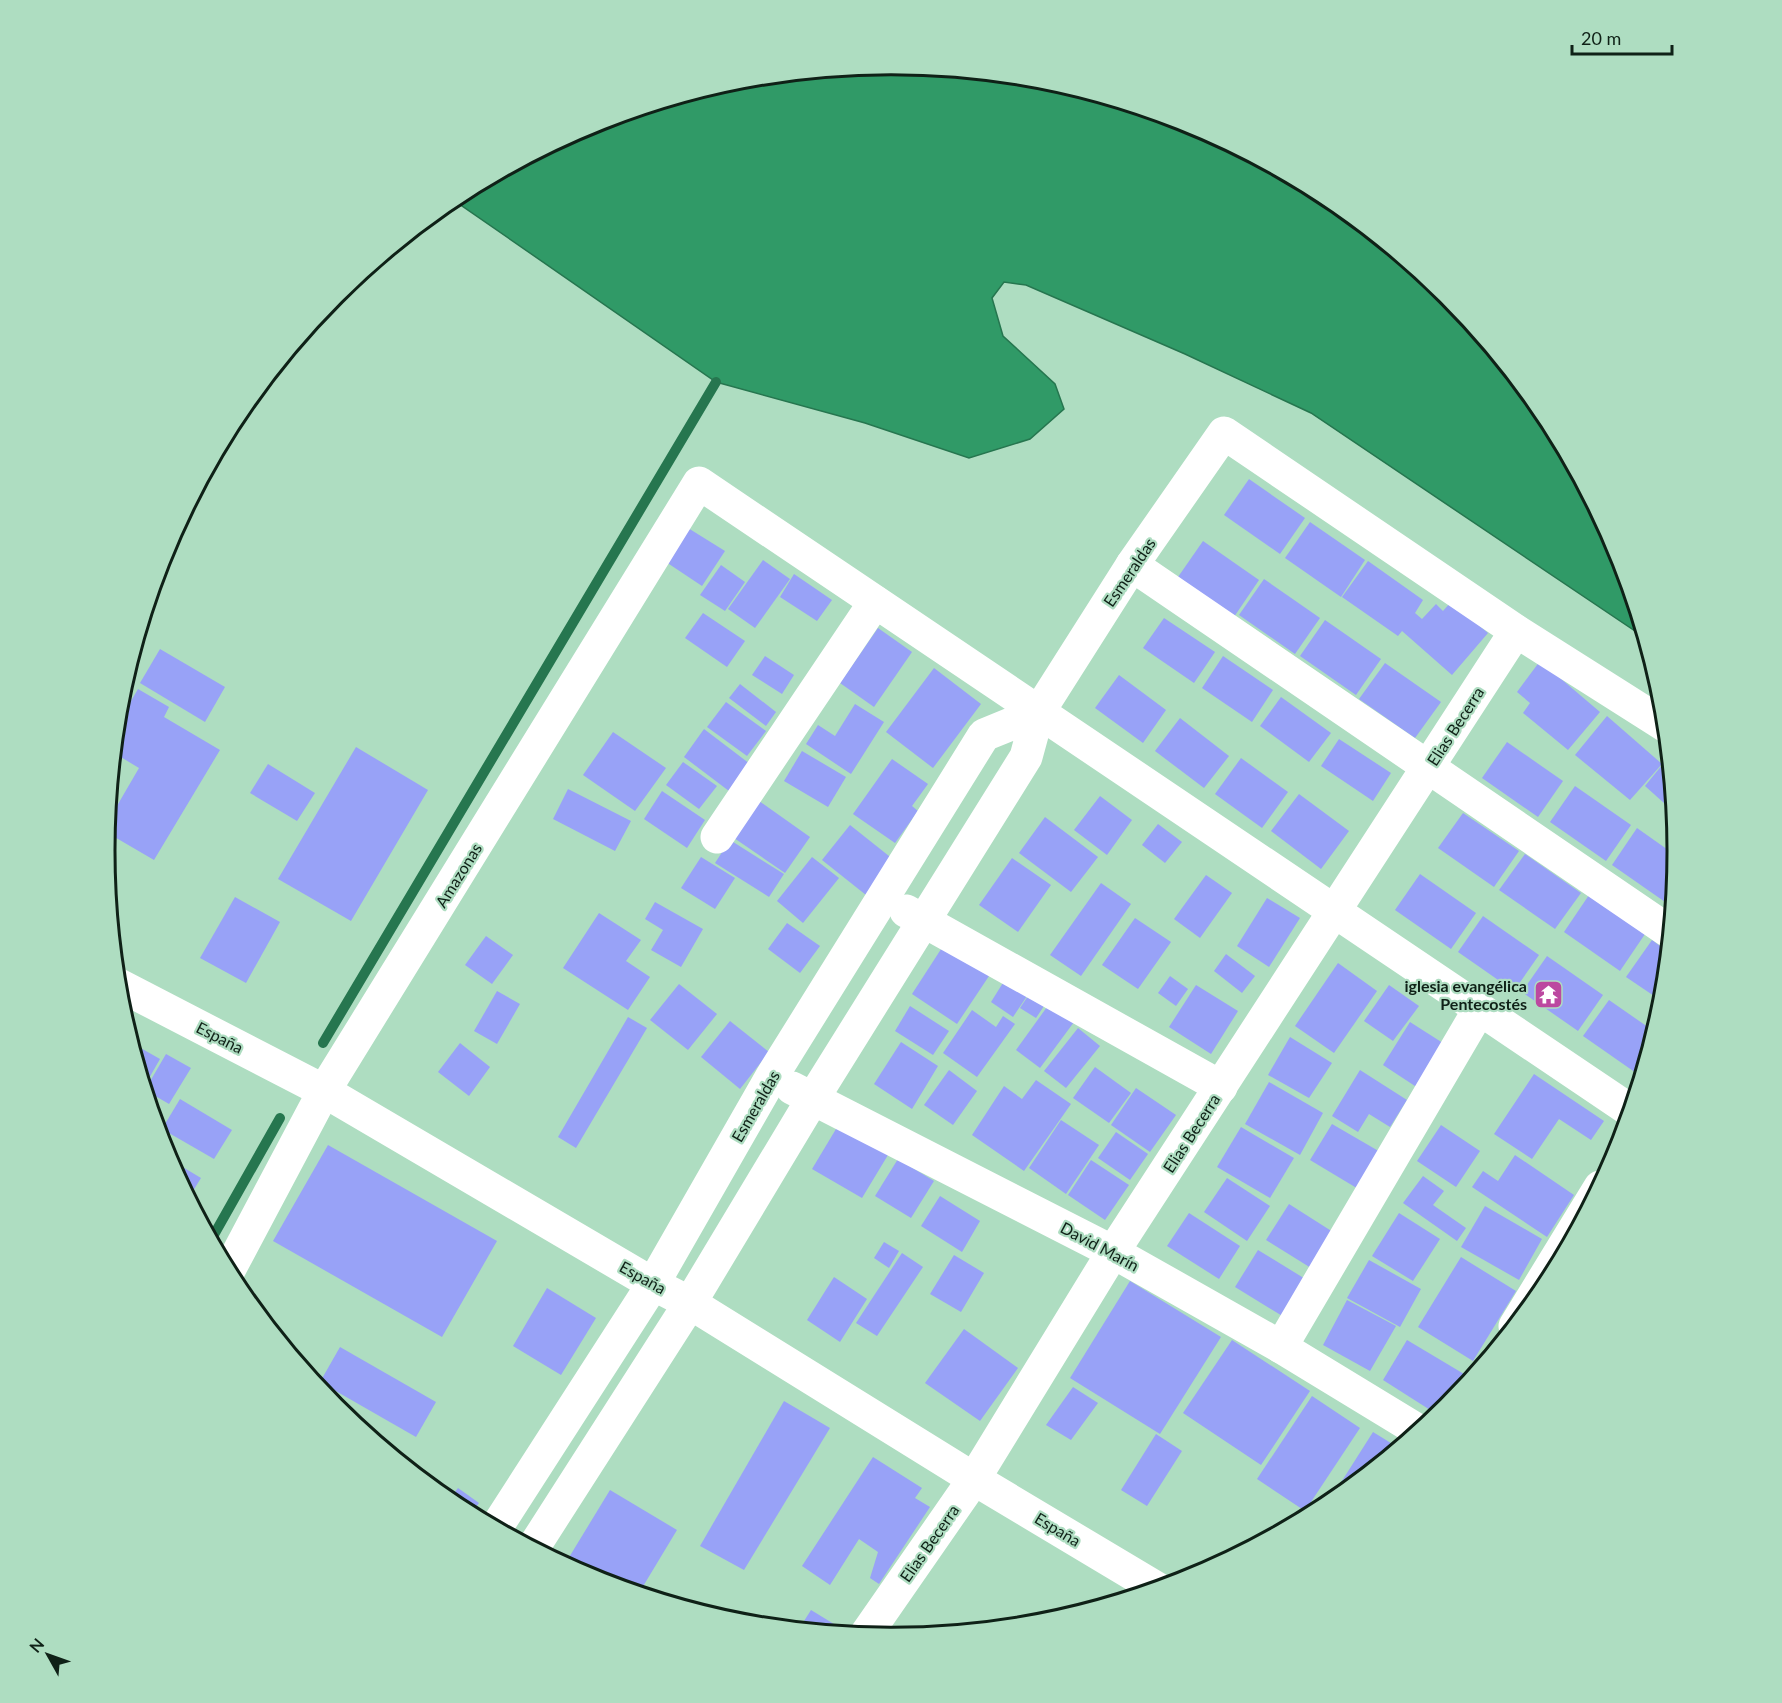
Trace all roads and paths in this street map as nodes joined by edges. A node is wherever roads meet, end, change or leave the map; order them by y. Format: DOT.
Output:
graph roads {
  1 [pos="1132,565"];
  2 [pos="874,602"];
  3 [pos="1516,631"];
  4 [pos="1038,713"];
  5 [pos="1656,720"];
  6 [pos="1429,766"];
  7 [pos="717,837"];
  8 [pos="882,898"];
  9 [pos="1334,912"];
  10 [pos="924,920"];
  11 [pos="1663,928"];
  12 [pos="127,989"];
  13 [pos="1479,1010"];
  14 [pos="772,1076"];
  15 [pos="1221,1087"];
  16 [pos="324,1091"];
  17 [pos="812,1100"];
  18 [pos="1624,1108"];
  19 [pos="1113,1252"];
  20 [pos="233,1263"];
  21 [pos="653,1284"];
  22 [pos="690,1303"];
  23 [pos="1281,1347"];
  24 [pos="1412,1427"];
  25 [pos="974,1479"];
  26 [pos="500,1522"];
  27 [pos="537,1542"];
  28 [pos="1149,1584"];
  29 [pos="871,1627"];
  1 -- 3 [label="street, Esmeraldas"];
  1 -- 4 [label="street, Esmeraldas"];
  1 -- 6 [label="street"];
  2 -- 4 [label="street"];
  2 -- 7 [label="street"];
  2 -- 16 [label="street, Amazonas"];
  3 -- 5 [label="street"];
  3 -- 6 [label="street, Elias Becerra"];
  4 -- 8 [label="street, Esmeraldas"];
  4 -- 9 [label="street"];
  4 -- 10 [label="street, Esmeraldas"];
  6 -- 9 [label="street, Elias Becerra"];
  6 -- 11 [label="street"];
  8 -- 10 [label="street"];
  8 -- 14 [label="street, Esmeraldas"];
  9 -- 13 [label="street"];
  9 -- 15 [label="street, Elias Becerra"];
  10 -- 15 [label="street"];
  10 -- 17 [label="street, Esmeraldas"];
  12 -- 16 [label="street, España"];
  13 -- 18 [label="street"];
  13 -- 23 [label="street"];
  14 -- 17 [label="street, David Marín"];
  14 -- 21 [label="street, Esmeraldas"];
  15 -- 19 [label="street, Elias Becerra"];
  16 -- 20 [label="street, Amazonas"];
  16 -- 21 [label="street, España"];
  17 -- 19 [label="street, David Marín"];
  17 -- 22 [label="street, Esmeraldas"];
  19 -- 23 [label="street, David Marín"];
  19 -- 25 [label="street, Elias Becerra"];
  21 -- 22 [label="street, España"];
  21 -- 26 [label="street, Esmeraldas"];
  22 -- 25 [label="street, España"];
  22 -- 27 [label="street, Esmeraldas"];
  23 -- 24 [label="street, David Marín"];
  25 -- 28 [label="street, España"];
  25 -- 29 [label="street, Elias Becerra"];
}
